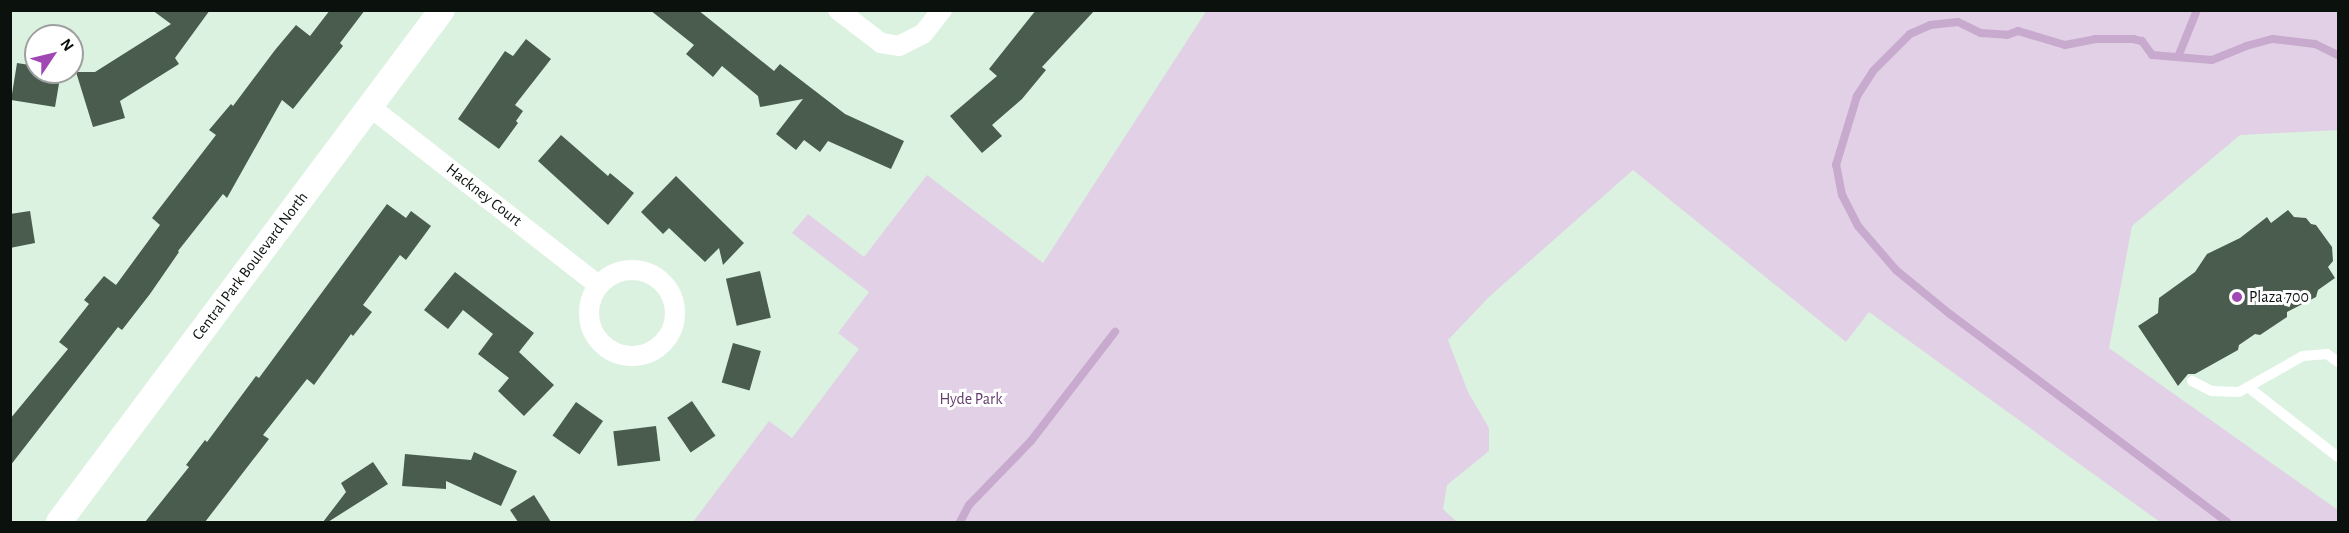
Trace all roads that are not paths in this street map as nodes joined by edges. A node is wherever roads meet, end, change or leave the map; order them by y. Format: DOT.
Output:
graph roads {
  1 [pos="442,10"];
  2 [pos="838,10"];
  3 [pos="942,10"];
  4 [pos="369,106"];
  5 [pos="598,285"];
  6 [pos="2338,363"];
  7 [pos="2192,381"];
  8 [pos="2248,387"];
  9 [pos="2338,457"];
  10 [pos="59,522"];
  1 -- 4 [label="street, Central Park Boulevard North"];
  2 -- 3 [label="street"];
  4 -- 5 [label="street, Hackney Court"];
  4 -- 10 [label="street, Central Park Boulevard North"];
  5 -- 5 [label="street"];
  6 -- 8 [label="lane"];
  7 -- 8 [label="lane"];
  8 -- 9 [label="lane"];
}
